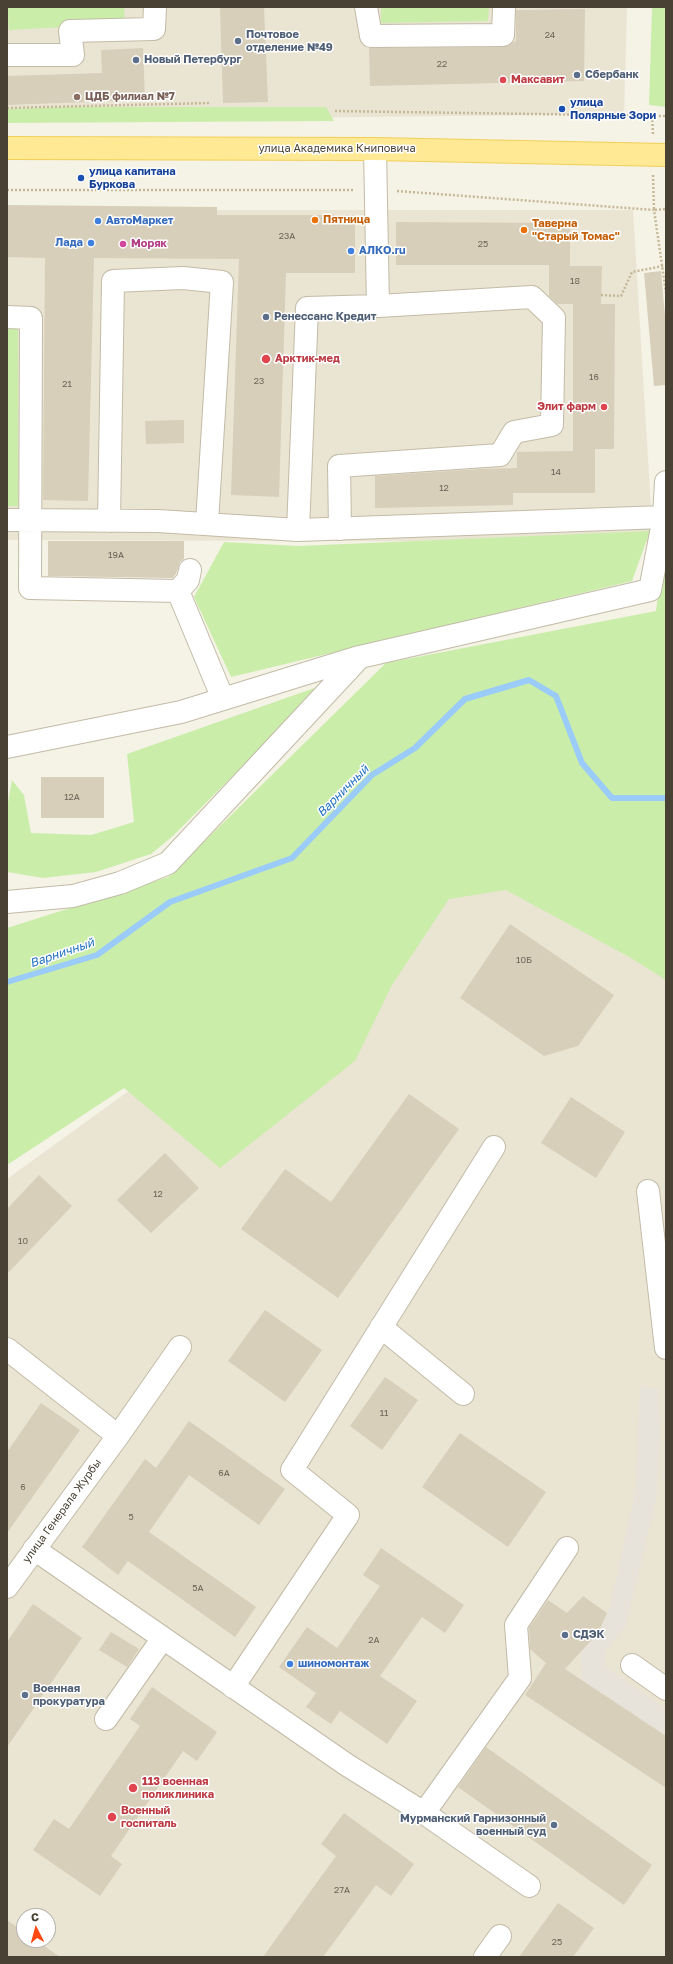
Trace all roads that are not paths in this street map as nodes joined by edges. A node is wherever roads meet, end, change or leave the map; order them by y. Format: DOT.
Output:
graph roads {
  1 [pos="155,7"];
  2 [pos="366,7"];
  3 [pos="504,7"];
  4 [pos="7,55"];
  5 [pos="7,148"];
  6 [pos="375,149"];
  7 [pos="666,155"];
  8 [pos="378,306"];
  9 [pos="7,317"];
  10 [pos="666,482"];
  11 [pos="664,517"];
  12 [pos="29,519"];
  13 [pos="7,520"];
  14 [pos="109,521"];
  15 [pos="207,523"];
  16 [pos="340,529"];
  17 [pos="298,530"];
  18 [pos="190,570"];
  19 [pos="178,591"];
  20 [pos="360,657"];
  21 [pos="223,699"];
  22 [pos="7,747"];
  23 [pos="7,902"];
  24 [pos="494,1147"];
  25 [pos="648,1191"];
  26 [pos="381,1327"];
  27 [pos="180,1347"];
  28 [pos="666,1348"];
  29 [pos="7,1349"];
  30 [pos="463,1394"];
  31 [pos="118,1436"];
  32 [pos="567,1548"];
  33 [pos="34,1549"];
  34 [pos="7,1587"];
  35 [pos="163,1638"];
  36 [pos="632,1665"];
  37 [pos="233,1687"];
  38 [pos="666,1689"];
  39 [pos="106,1719"];
  40 [pos="424,1813"];
  41 [pos="529,1886"];
  42 [pos="500,1936"];
  43 [pos="485,1957"];
  1 -- 4 [label="street"];
  2 -- 3 [label="street"];
  5 -- 6 [label="main road, улица Академика Книповича"];
  6 -- 7 [label="main road, улица Академика Книповича"];
  6 -- 8 [label="street"];
  8 -- 16 [label="street"];
  8 -- 17 [label="street"];
  9 -- 12 [label="street"];
  10 -- 11 [label="street"];
  11 -- 16 [label="street"];
  11 -- 20 [label="street"];
  12 -- 13 [label="street"];
  12 -- 14 [label="street"];
  12 -- 19 [label="street"];
  14 -- 15 [label="street"];
  14 -- 15 [label="street"];
  15 -- 17 [label="street"];
  16 -- 17 [label="street"];
  18 -- 19 [label="street"];
  19 -- 21 [label="street"];
  20 -- 21 [label="street"];
  20 -- 23 [label="street"];
  21 -- 22 [label="street"];
  24 -- 26 [label="street"];
  25 -- 28 [label="street"];
  26 -- 30 [label="street"];
  26 -- 37 [label="street"];
  27 -- 31 [label="street, улица Генерала Журбы"];
  29 -- 31 [label="street"];
  31 -- 33 [label="street, улица Генерала Журбы"];
  32 -- 40 [label="street"];
  33 -- 34 [label="street, улица Генерала Журбы"];
  33 -- 35 [label="street"];
  35 -- 37 [label="street"];
  35 -- 39 [label="street"];
  36 -- 38 [label="street"];
  37 -- 40 [label="street"];
  40 -- 41 [label="street"];
  42 -- 43 [label="street"];
}
